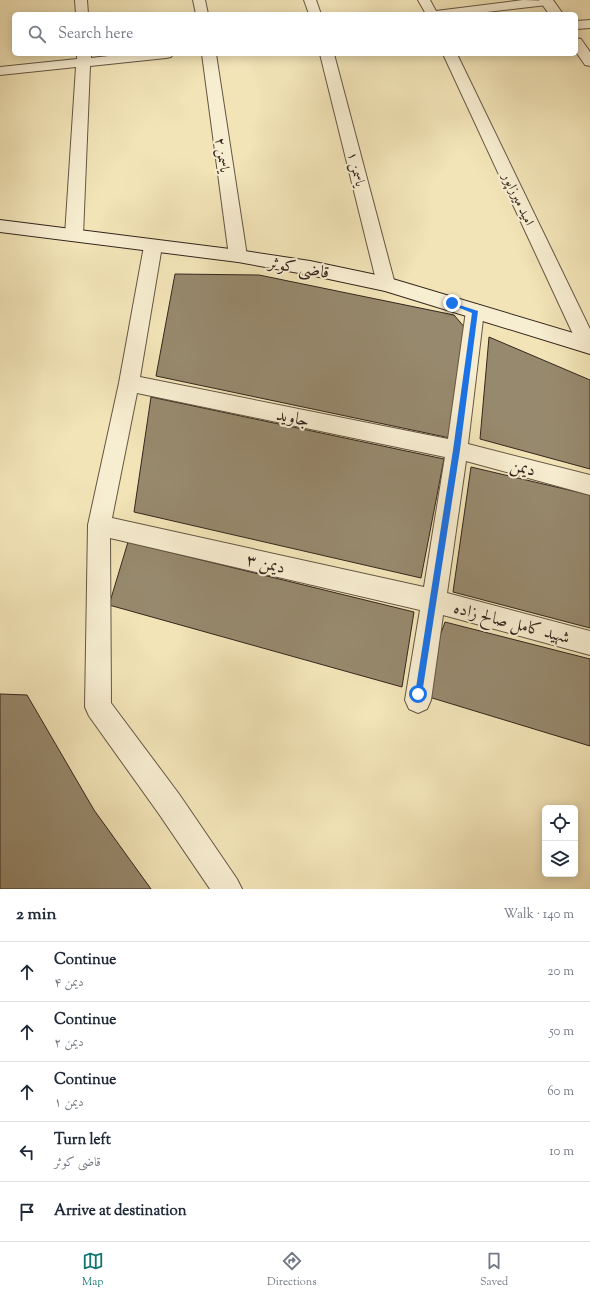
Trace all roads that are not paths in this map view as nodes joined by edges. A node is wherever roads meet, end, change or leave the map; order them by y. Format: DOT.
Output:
graph roads {
  1 [pos="81,0"];
  2 [pos="199,0"];
  3 [pos="310,0"];
  4 [pos="424,0"];
  5 [pos="547,1"];
  6 [pos="82,12"];
  7 [pos="202,12"];
  8 [pos="314,12"];
  9 [pos="431,12"];
  10 [pos="455,12"];
  11 [pos="555,12"];
  12 [pos="590,24"];
  13 [pos="578,25"];
  14 [pos="578,45"];
  15 [pos="125,56"];
  16 [pos="209,56"];
  17 [pos="328,56"];
  18 [pos="451,56"];
  19 [pos="84,58"];
  20 [pos="590,62"];
  21 [pos="0,72"];
  22 [pos="0,226"];
  23 [pos="74,235"];
  24 [pos="153,246"];
  25 [pos="238,256"];
  26 [pos="386,284"];
  27 [pos="476,311"];
  28 [pos="589,345"];
  29 [pos="129,383"];
  30 [pos="457,450"];
  31 [pos="590,485"];
  32 [pos="98,525"];
  33 [pos="433,601"];
  34 [pos="590,643"];
  35 [pos="418,700"];
  36 [pos="228,889"];
  1 -- 6 [label="street"];
  2 -- 7 [label="street"];
  3 -- 8 [label="street"];
  4 -- 9 [label="street"];
  5 -- 10 [label="street"];
  5 -- 11 [label="main road"];
  12 -- 13 [label="street"];
  14 -- 20 [label="main road"];
  15 -- 19 [label="street"];
  16 -- 25 [label="street, یاسمن ۲"];
  17 -- 26 [label="street, یاسمن ۱"];
  18 -- 28 [label="street, امید میرزاپور"];
  19 -- 21 [label="street"];
  19 -- 23 [label="street"];
  22 -- 23 [label="main road, قاضی کوثر"];
  23 -- 24 [label="main road, قاضی کوثر"];
  24 -- 25 [label="main road, قاضی کوثر"];
  24 -- 29 [label="street"];
  25 -- 26 [label="main road, قاضی کوثر"];
  26 -- 27 [label="main road, قاضی کوثر"];
  27 -- 28 [label="main road, قاضی کوثر"];
  27 -- 30 [label="street"];
  29 -- 30 [label="street, جاوید"];
  29 -- 32 [label="street"];
  30 -- 31 [label="street, دیمن"];
  30 -- 33 [label="street"];
  32 -- 33 [label="street, دیمن ۳"];
  32 -- 36 [label="street"];
  33 -- 34 [label="street, شهید کامل صالح زاده"];
  33 -- 35 [label="street"];
}
